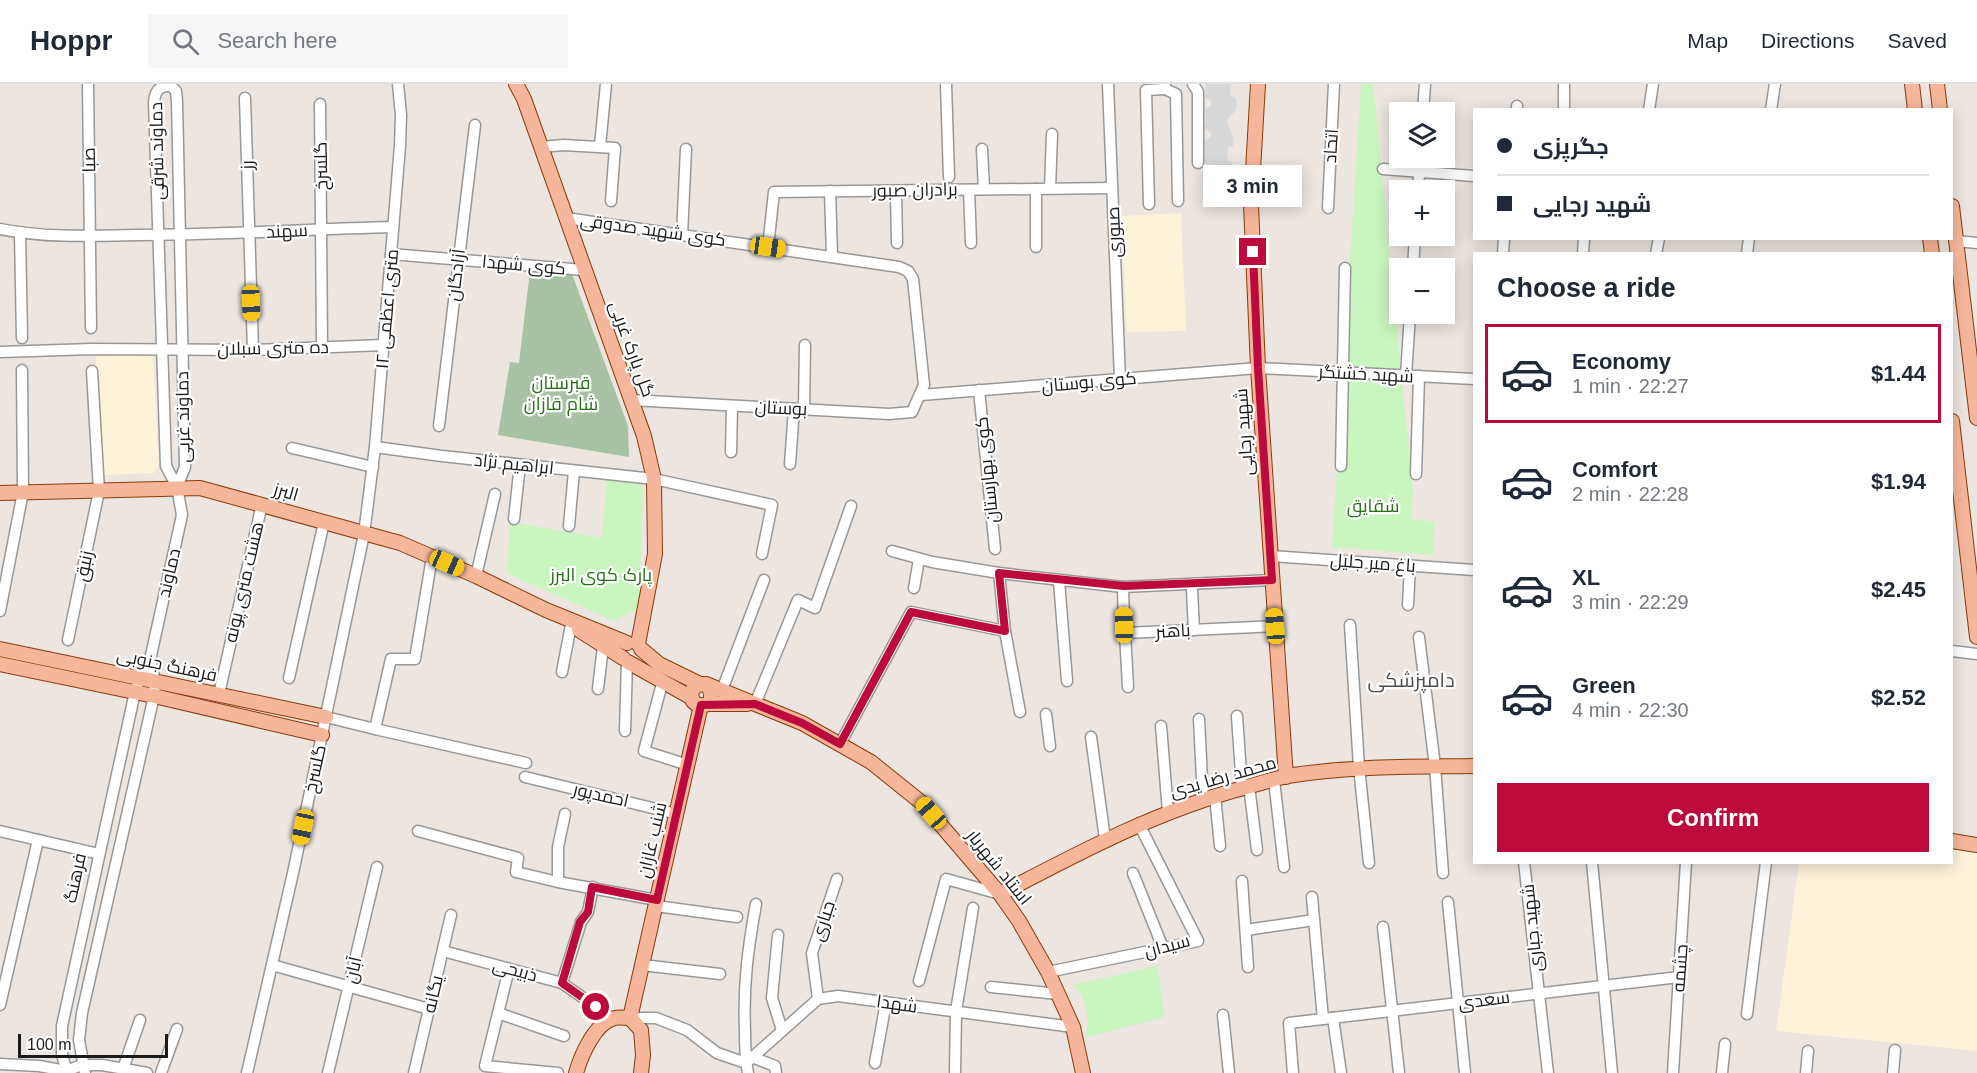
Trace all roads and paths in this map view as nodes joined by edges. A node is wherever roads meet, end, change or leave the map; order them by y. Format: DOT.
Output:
graph roads {
  1 [pos="88,84"];
  2 [pos="398,84"];
  3 [pos="516,84"];
  4 [pos="523,84"];
  5 [pos="606,84"];
  6 [pos="946,84"];
  7 [pos="1108,84"];
  8 [pos="1193,84"];
  9 [pos="1258,84"];
  10 [pos="1334,84"];
  11 [pos="1425,84"];
  12 [pos="1564,84"];
  13 [pos="1653,84"];
  14 [pos="1775,84"];
  15 [pos="1912,84"];
  16 [pos="1937,84"];
  17 [pos="1165,86"];
  18 [pos="245,98"];
  19 [pos="524,99"];
  20 [pos="1424,102"];
  21 [pos="320,104"];
  22 [pos="1564,108"];
  23 [pos="1649,108"];
  24 [pos="1770,108"];
  25 [pos="1915,108"];
  26 [pos="1940,108"];
  27 [pos="475,125"];
  28 [pos="1052,134"];
  29 [pos="600,146"];
  30 [pos="540,147"];
  31 [pos="686,149"];
  32 [pos="982,149"];
  33 [pos="1198,163"];
  34 [pos="1419,168"];
  35 [pos="1383,169"];
  36 [pos="1419,172"];
  37 [pos="949,177"];
  38 [pos="1473,177"];
  39 [pos="1419,180"];
  40 [pos="1050,188"];
  41 [pos="1112,188"];
  42 [pos="969,189"];
  43 [pos="984,189"];
  44 [pos="1036,189"];
  45 [pos="896,190"];
  46 [pos="830,191"];
  47 [pos="611,201"];
  48 [pos="1178,201"];
  49 [pos="1149,204"];
  50 [pos="1328,208"];
  51 [pos="1953,215"];
  52 [pos="566,218"];
  53 [pos="393,227"];
  54 [pos="0,229"];
  55 [pos="322,229"];
  56 [pos="248,232"];
  57 [pos="20,233"];
  58 [pos="159,235"];
  59 [pos="180,235"];
  60 [pos="682,235"];
  61 [pos="90,236"];
  62 [pos="1956,241"];
  63 [pos="897,243"];
  64 [pos="971,243"];
  65 [pos="1977,243"];
  66 [pos="768,247"];
  67 [pos="1036,247"];
  68 [pos="391,254"];
  69 [pos="832,256"];
  70 [pos="458,259"];
  71 [pos="1345,268"];
  72 [pos="584,270"];
  73 [pos="1409,324"];
  74 [pos="91,328"];
  75 [pos="22,338"];
  76 [pos="384,345"];
  77 [pos="805,345"];
  78 [pos="322,347"];
  79 [pos="162,349"];
  80 [pos="182,350"];
  81 [pos="253,350"];
  82 [pos="0,352"];
  83 [pos="1258,368"];
  84 [pos="22,370"];
  85 [pos="92,371"];
  86 [pos="1342,372"];
  87 [pos="1406,376"];
  88 [pos="1419,376"];
  89 [pos="1120,379"];
  90 [pos="1473,379"];
  91 [pos="979,390"];
  92 [pos="921,395"];
  93 [pos="631,400"];
  94 [pos="732,406"];
  95 [pos="799,409"];
  96 [pos="1977,418"];
  97 [pos="439,426"];
  98 [pos="1953,430"];
  99 [pos="292,447"];
  100 [pos="375,447"];
  101 [pos="730,452"];
  102 [pos="790,464"];
  103 [pos="520,465"];
  104 [pos="1341,466"];
  105 [pos="373,467"];
  106 [pos="574,471"];
  107 [pos="1416,474"];
  108 [pos="654,479"];
  109 [pos="177,487"];
  110 [pos="99,491"];
  111 [pos="23,492"];
  112 [pos="0,493"];
  113 [pos="495,494"];
  114 [pos="262,504"];
  115 [pos="851,506"];
  116 [pos="514,519"];
  117 [pos="324,522"];
  118 [pos="570,526"];
  119 [pos="364,534"];
  120 [pos="995,549"];
  121 [pos="892,551"];
  122 [pos="762,554"];
  123 [pos="1271,556"];
  124 [pos="432,557"];
  125 [pos="919,559"];
  126 [pos="1410,566"];
  127 [pos="1473,570"];
  128 [pos="999,573"];
  129 [pos="476,576"];
  130 [pos="764,580"];
  131 [pos="1272,580"];
  132 [pos="1059,581"];
  133 [pos="1124,586"];
  134 [pos="914,588"];
  135 [pos="1192,590"];
  136 [pos="1407,605"];
  137 [pos="0,610"];
  138 [pos="546,610"];
  139 [pos="571,625"];
  140 [pos="1124,625"];
  141 [pos="1350,625"];
  142 [pos="1275,626"];
  143 [pos="1194,630"];
  144 [pos="1005,631"];
  145 [pos="1419,637"];
  146 [pos="1977,638"];
  147 [pos="68,640"];
  148 [pos="634,645"];
  149 [pos="603,646"];
  150 [pos="0,649"];
  151 [pos="1953,651"];
  152 [pos="1977,654"];
  153 [pos="150,660"];
  154 [pos="626,660"];
  155 [pos="0,664"];
  156 [pos="562,672"];
  157 [pos="140,677"];
  158 [pos="289,678"];
  159 [pos="663,680"];
  160 [pos="155,681"];
  161 [pos="1067,681"];
  162 [pos="703,684"];
  163 [pos="1128,687"];
  164 [pos="598,689"];
  165 [pos="722,690"];
  166 [pos="135,692"];
  167 [pos="219,694"];
  168 [pos="154,696"];
  169 [pos="700,702"];
  170 [pos="755,704"];
  171 [pos="1020,712"];
  172 [pos="1046,714"];
  173 [pos="1237,716"];
  174 [pos="326,717"];
  175 [pos="1199,719"];
  176 [pos="1161,726"];
  177 [pos="375,729"];
  178 [pos="625,731"];
  179 [pos="322,735"];
  180 [pos="1091,737"];
  181 [pos="840,744"];
  182 [pos="1050,746"];
  183 [pos="526,763"];
  184 [pos="688,765"];
  185 [pos="1435,766"];
  186 [pos="1473,766"];
  187 [pos="1359,767"];
  188 [pos="525,777"];
  189 [pos="1280,778"];
  190 [pos="1245,787"];
  191 [pos="1209,797"];
  192 [pos="1168,812"];
  193 [pos="565,814"];
  194 [pos="677,814"];
  195 [pos="1139,824"];
  196 [pos="0,831"];
  197 [pos="418,831"];
  198 [pos="1105,839"];
  199 [pos="38,840"];
  200 [pos="1953,841"];
  201 [pos="1977,845"];
  202 [pos="1220,846"];
  203 [pos="1257,850"];
  204 [pos="99,854"];
  205 [pos="1369,863"];
  206 [pos="1524,864"];
  207 [pos="1592,864"];
  208 [pos="1686,864"];
  209 [pos="1766,864"];
  210 [pos="377,867"];
  211 [pos="1284,867"];
  212 [pos="1133,873"];
  213 [pos="1443,873"];
  214 [pos="837,879"];
  215 [pos="1242,881"];
  216 [pos="558,882"];
  217 [pos="592,887"];
  218 [pos="1000,894"];
  219 [pos="1312,897"];
  220 [pos="1448,902"];
  221 [pos="656,903"];
  222 [pos="756,904"];
  223 [pos="87,908"];
  224 [pos="973,908"];
  225 [pos="105,911"];
  226 [pos="452,915"];
  227 [pos="737,917"];
  228 [pos="1314,920"];
  229 [pos="1383,927"];
  230 [pos="1245,930"];
  231 [pos="778,935"];
  232 [pos="1163,948"];
  233 [pos="443,951"];
  234 [pos="272,965"];
  235 [pos="642,965"];
  236 [pos="1248,967"];
  237 [pos="510,969"];
  238 [pos="1048,972"];
  239 [pos="720,974"];
  240 [pos="1679,977"];
  241 [pos="919,981"];
  242 [pos="562,983"];
  243 [pos="1604,986"];
  244 [pos="349,987"];
  245 [pos="991,987"];
  246 [pos="1058,993"];
  247 [pos="1539,993"];
  248 [pos="818,999"];
  249 [pos="886,1002"];
  250 [pos="1460,1003"];
  251 [pos="0,1005"];
  252 [pos="429,1009"];
  253 [pos="956,1011"];
  254 [pos="1392,1011"];
  255 [pos="498,1013"];
  256 [pos="1747,1014"];
  257 [pos="1223,1015"];
  258 [pos="612,1018"];
  259 [pos="630,1018"];
  260 [pos="1328,1018"];
  261 [pos="140,1020"];
  262 [pos="1073,1027"];
  263 [pos="177,1029"];
  264 [pos="782,1030"];
  265 [pos="564,1036"];
  266 [pos="1725,1044"];
  267 [pos="1895,1050"];
  268 [pos="1808,1051"];
  269 [pos="875,1063"];
  270 [pos="0,1064"];
  271 [pos="749,1065"];
  272 [pos="32,1069"];
  273 [pos="83,1069"];
  274 [pos="123,1069"];
  275 [pos="66,1072"];
  276 [pos="147,1073"];
  277 [pos="161,1073"];
  278 [pos="247,1073"];
  279 [pos="328,1073"];
  280 [pos="414,1073"];
  281 [pos="558,1073"];
  282 [pos="576,1073"];
  283 [pos="641,1073"];
  284 [pos="776,1073"];
  285 [pos="955,1073"];
  286 [pos="1083,1073"];
  287 [pos="1229,1073"];
  288 [pos="1293,1073"];
  289 [pos="1341,1073"];
  290 [pos="1399,1073"];
  291 [pos="1465,1073"];
  292 [pos="1548,1073"];
  293 [pos="1612,1073"];
  294 [pos="1673,1073"];
  295 [pos="1722,1073"];
  296 [pos="1806,1073"];
  297 [pos="1893,1073"];
  1 -- 61 [label="street, صبا"];
  2 -- 53 [label="street, ۱۲ متری اعظمی"];
  3 -- 19 [label="main road"];
  4 -- 19 [label="main road"];
  5 -- 29 [label="street"];
  6 -- 37 [label="street"];
  7 -- 41 [label="street, صبوری"];
  8 -- 33 [label="street"];
  9 -- 83 [label="main road, شهید رجایی"];
  10 -- 50 [label="street, اتحاد"];
  11 -- 20 [label="street"];
  12 -- 22 [label="street"];
  13 -- 23 [label="street"];
  14 -- 24 [label="street"];
  15 -- 25 [label="main road"];
  16 -- 26 [label="main road"];
  17 -- 48 [label="street"];
  17 -- 49 [label="street"];
  18 -- 56 [label="street, رز"];
  19 -- 30 [label="main road, گل پارک غربی"];
  21 -- 55 [label="street, گلسرخ"];
  27 -- 70 [label="street, آزادگان"];
  28 -- 40 [label="street"];
  29 -- 30 [label="street"];
  29 -- 47 [label="street"];
  30 -- 52 [label="main road, گل پارک غربی"];
  31 -- 60 [label="street"];
  32 -- 43 [label="street"];
  34 -- 36 [label="street"];
  35 -- 36 [label="street"];
  36 -- 38 [label="street"];
  36 -- 39 [label="street"];
  40 -- 41 [label="street, برادران صبور"];
  40 -- 44 [label="street, برادران صبور"];
  41 -- 89 [label="street, صبوری"];
  42 -- 43 [label="street, برادران صبور"];
  42 -- 45 [label="street, برادران صبور"];
  42 -- 64 [label="street"];
  43 -- 44 [label="street, برادران صبور"];
  44 -- 67 [label="street"];
  45 -- 46 [label="street, برادران صبور"];
  45 -- 63 [label="street"];
  46 -- 66 [label="street, برادران صبور"];
  46 -- 69 [label="street"];
  51 -- 62 [label="main road"];
  52 -- 60 [label="street, کوی شهید صدوقی"];
  52 -- 72 [label="main road, گل پارک غربی"];
  53 -- 55 [label="street, سهند"];
  53 -- 68 [label="street, ۱۲ متری اعظمی"];
  54 -- 57 [label="street"];
  55 -- 56 [label="street, سهند"];
  55 -- 78 [label="street, گلسرخ"];
  56 -- 59 [label="street, سهند"];
  56 -- 81 [label="street, رز"];
  57 -- 61 [label="street"];
  57 -- 75 [label="street"];
  58 -- 59 [label="street, سهند"];
  58 -- 59 [label="street, دماوند شرقی"];
  58 -- 61 [label="street"];
  58 -- 79 [label="street, دماوند غربی"];
  59 -- 80 [label="street, دماوند غربی"];
  60 -- 66 [label="street, کوی شهید صدوقی"];
  61 -- 74 [label="street, صبا"];
  62 -- 65 [label="street"];
  62 -- 96 [label="main road"];
  66 -- 69 [label="street, کوی شهید صدوقی"];
  68 -- 70 [label="street, کوی شهدا"];
  68 -- 76 [label="street, ۱۲ متری اعظمی"];
  69 -- 92 [label="street, کوی شهید صدوقی"];
  70 -- 72 [label="street, کوی شهدا"];
  70 -- 97 [label="street, آزادگان"];
  71 -- 86 [label="street"];
  72 -- 93 [label="main road, گل پارک غربی"];
  73 -- 87 [label="street"];
  76 -- 78 [label="street, ده متری سبلان"];
  76 -- 100 [label="street, ۱۲ متری اعظمی"];
  77 -- 95 [label="street"];
  78 -- 81 [label="street, ده متری سبلان"];
  79 -- 80 [label="street, ده متری سبلان"];
  79 -- 82 [label="street, ده متری سبلان"];
  79 -- 109 [label="street, دماوند غربی"];
  80 -- 81 [label="street, ده متری سبلان"];
  80 -- 109 [label="street, دماوند غربی"];
  83 -- 86 [label="street, شهید خشتگر"];
  83 -- 89 [label="street, کوی بوستان"];
  83 -- 123 [label="main road, شهید رجایی"];
  84 -- 111 [label="street"];
  85 -- 110 [label="street, زنبق"];
  86 -- 87 [label="street, شهید خشتگر"];
  86 -- 104 [label="street"];
  87 -- 88 [label="street, شهید خشتگر"];
  88 -- 90 [label="street, شهید خشتگر"];
  88 -- 107 [label="street"];
  89 -- 91 [label="street, کوی بوستان"];
  91 -- 92 [label="street, کوی بوستان"];
  91 -- 120 [label="street, کوی بهارستان"];
  92 -- 95 [label="street, بوستان"];
  93 -- 94 [label="street, بوستان"];
  93 -- 108 [label="main road, گل پارک غربی"];
  94 -- 95 [label="street, بوستان"];
  94 -- 101 [label="street"];
  95 -- 102 [label="street"];
  98 -- 146 [label="main road"];
  99 -- 105 [label="street"];
  100 -- 103 [label="street, ابراهیم نژاد"];
  100 -- 105 [label="street, ۱۲ متری اعظمی"];
  103 -- 106 [label="street, ابراهیم نژاد"];
  103 -- 116 [label="street"];
  105 -- 119 [label="street, ۱۲ متری اعظمی"];
  106 -- 108 [label="street, ابراهیم نژاد"];
  106 -- 118 [label="street"];
  108 -- 122 [label="street, ابراهیم نژاد"];
  108 -- 148 [label="main road, گل پارک غربی"];
  109 -- 110 [label="main road, البرز"];
  109 -- 114 [label="main road, البرز"];
  109 -- 153 [label="street, دماوند"];
  110 -- 111 [label="main road, البرز"];
  110 -- 147 [label="street, زنبق"];
  111 -- 112 [label="main road, البرز"];
  111 -- 137 [label="street"];
  113 -- 129 [label="street"];
  114 -- 117 [label="main road, البرز"];
  114 -- 167 [label="street, هشت متری پونه"];
  115 -- 170 [label="street"];
  117 -- 119 [label="main road, البرز"];
  117 -- 158 [label="street"];
  119 -- 124 [label="main road, البرز"];
  119 -- 174 [label="street, گلسرخ"];
  121 -- 125 [label="street"];
  123 -- 126 [label="street, باغ میر جلیل"];
  123 -- 131 [label="main road, شهید رجایی"];
  124 -- 129 [label="main road, البرز"];
  124 -- 177 [label="street"];
  125 -- 128 [label="street"];
  125 -- 134 [label="street"];
  126 -- 127 [label="street, باغ میر جلیل"];
  126 -- 136 [label="street"];
  128 -- 132 [label="street"];
  128 -- 144 [label="street"];
  129 -- 138 [label="main road, البرز"];
  130 -- 165 [label="street"];
  131 -- 133 [label="street"];
  131 -- 142 [label="main road, شهید رجایی"];
  132 -- 133 [label="street"];
  132 -- 161 [label="street"];
  133 -- 140 [label="street"];
  135 -- 143 [label="street"];
  138 -- 139 [label="main road, البرز"];
  138 -- 148 [label="main road, البرز"];
  139 -- 149 [label="main road, البرز"];
  139 -- 156 [label="street"];
  141 -- 187 [label="street"];
  142 -- 143 [label="street, باهنر"];
  142 -- 189 [label="main road, شهید رجایی"];
  143 -- 163 [label="street, باهنر"];
  144 -- 171 [label="street"];
  144 -- 181 [label="street"];
  145 -- 185 [label="street"];
  148 -- 154 [label="main road, گل پارک غربی"];
  148 -- 162 [label="main road, البرز"];
  149 -- 154 [label="main road, البرز"];
  149 -- 164 [label="street"];
  150 -- 157 [label="main road, فرهنگ جنوبی"];
  151 -- 152 [label="street"];
  153 -- 157 [label="street, فرهنگ"];
  153 -- 160 [label="street, فرهنگ"];
  154 -- 159 [label="main road, البرز"];
  154 -- 178 [label="street"];
  155 -- 166 [label="main road"];
  157 -- 160 [label="main road, فرهنگ جنوبی"];
  157 -- 166 [label="street, فرهنگ"];
  159 -- 169 [label="main road, البرز"];
  159 -- 184 [label="street"];
  160 -- 167 [label="main road, فرهنگ جنوبی"];
  160 -- 168 [label="street, فرهنگ"];
  162 -- 165 [label="main road, استاد شهریار"];
  162 -- 169 [label="main road"];
  162 -- 169 [label="main road"];
  165 -- 170 [label="main road, استاد شهریار"];
  166 -- 168 [label="main road"];
  166 -- 204 [label="street, فرهنگ"];
  167 -- 174 [label="main road, فرهنگ جنوبی"];
  168 -- 179 [label="main road"];
  168 -- 225 [label="street, فرهنگ"];
  169 -- 170 [label="main road, استاد شهریار"];
  169 -- 184 [label="main road, شنب غازان"];
  170 -- 181 [label="main road, استاد شهریار"];
  172 -- 182 [label="street"];
  173 -- 190 [label="street"];
  174 -- 177 [label="street"];
  174 -- 179 [label="street, گلسرخ"];
  175 -- 191 [label="street"];
  176 -- 192 [label="street"];
  177 -- 183 [label="street"];
  179 -- 234 [label="street, گلسرخ"];
  180 -- 198 [label="street"];
  181 -- 218 [label="main road, استاد شهریار"];
  184 -- 194 [label="main road, شنب غازان"];
  185 -- 186 [label="main road, محمد رضا یدی"];
  185 -- 187 [label="main road, محمد رضا یدی"];
  185 -- 213 [label="street"];
  187 -- 189 [label="main road, محمد رضا یدی"];
  187 -- 205 [label="street"];
  188 -- 194 [label="street, احمدپور"];
  189 -- 190 [label="main road, محمد رضا یدی"];
  189 -- 211 [label="street"];
  190 -- 191 [label="main road, محمد رضا یدی"];
  190 -- 203 [label="street"];
  191 -- 192 [label="main road, محمد رضا یدی"];
  191 -- 202 [label="street"];
  192 -- 195 [label="main road, محمد رضا یدی"];
  193 -- 216 [label="street"];
  194 -- 221 [label="main road, شنب غازان"];
  195 -- 198 [label="main road, محمد رضا یدی"];
  195 -- 232 [label="street, سیدان"];
  196 -- 199 [label="street"];
  197 -- 216 [label="street"];
  198 -- 218 [label="main road, محمد رضا یدی"];
  199 -- 204 [label="street"];
  199 -- 251 [label="street"];
  200 -- 201 [label="main road"];
  204 -- 223 [label="street, فرهنگ"];
  206 -- 247 [label="street, شهید جباری"];
  207 -- 243 [label="street"];
  208 -- 240 [label="street, چشمه"];
  209 -- 256 [label="street"];
  210 -- 244 [label="street, آبان"];
  212 -- 232 [label="street"];
  214 -- 248 [label="street, جباری"];
  215 -- 230 [label="street"];
  216 -- 217 [label="street"];
  217 -- 221 [label="street"];
  217 -- 242 [label="street"];
  218 -- 238 [label="main road, استاد شهریار"];
  218 -- 241 [label="street"];
  219 -- 228 [label="street"];
  220 -- 250 [label="street"];
  221 -- 227 [label="street"];
  221 -- 235 [label="main road, شنب غازان"];
  222 -- 271 [label="street"];
  223 -- 225 [label="street"];
  223 -- 275 [label="street, فرهنگ"];
  224 -- 253 [label="street"];
  225 -- 273 [label="street, فرهنگ"];
  226 -- 233 [label="street, یگانه"];
  228 -- 230 [label="street"];
  228 -- 260 [label="street"];
  229 -- 254 [label="street"];
  230 -- 236 [label="street"];
  231 -- 264 [label="street"];
  232 -- 238 [label="street, سیدان"];
  233 -- 237 [label="street, ذبیحی"];
  233 -- 252 [label="street, یگانه"];
  234 -- 244 [label="street"];
  234 -- 278 [label="street, گلسرخ"];
  235 -- 239 [label="street"];
  235 -- 259 [label="main road, شنب غازان"];
  237 -- 242 [label="street, ذبیحی"];
  237 -- 255 [label="street"];
  238 -- 246 [label="main road, استاد شهریار"];
  240 -- 243 [label="street, سعدی"];
  240 -- 294 [label="street, چشمه"];
  242 -- 258 [label="street, ذبیحی"];
  243 -- 247 [label="street, سعدی"];
  243 -- 293 [label="street"];
  244 -- 252 [label="street"];
  244 -- 279 [label="street, آبان"];
  245 -- 246 [label="street"];
  246 -- 262 [label="main road, استاد شهریار"];
  247 -- 250 [label="street, سعدی"];
  247 -- 292 [label="street, شهید جباری"];
  248 -- 249 [label="street, شهدا"];
  248 -- 264 [label="street"];
  249 -- 253 [label="street, شهدا"];
  249 -- 269 [label="street"];
  250 -- 254 [label="street, سعدی"];
  250 -- 291 [label="street"];
  252 -- 280 [label="street, یگانه"];
  253 -- 262 [label="street, شهدا"];
  253 -- 285 [label="street"];
  254 -- 260 [label="street, سعدی"];
  254 -- 290 [label="street"];
  255 -- 265 [label="street"];
  255 -- 281 [label="street"];
  257 -- 287 [label="street"];
  258 -- 259 [label="main road"];
  258 -- 282 [label="main road"];
  259 -- 271 [label="street"];
  259 -- 283 [label="main road"];
  260 -- 288 [label="street, سعدی"];
  260 -- 289 [label="street"];
  261 -- 274 [label="street"];
  262 -- 286 [label="main road, استاد شهریار"];
  263 -- 277 [label="street"];
  264 -- 271 [label="street"];
  266 -- 295 [label="street"];
  267 -- 297 [label="street"];
  268 -- 296 [label="street"];
  270 -- 272 [label="street"];
  271 -- 284 [label="street"];
  272 -- 275 [label="street"];
  273 -- 274 [label="street"];
  273 -- 275 [label="street"];
  274 -- 276 [label="street"];
}
